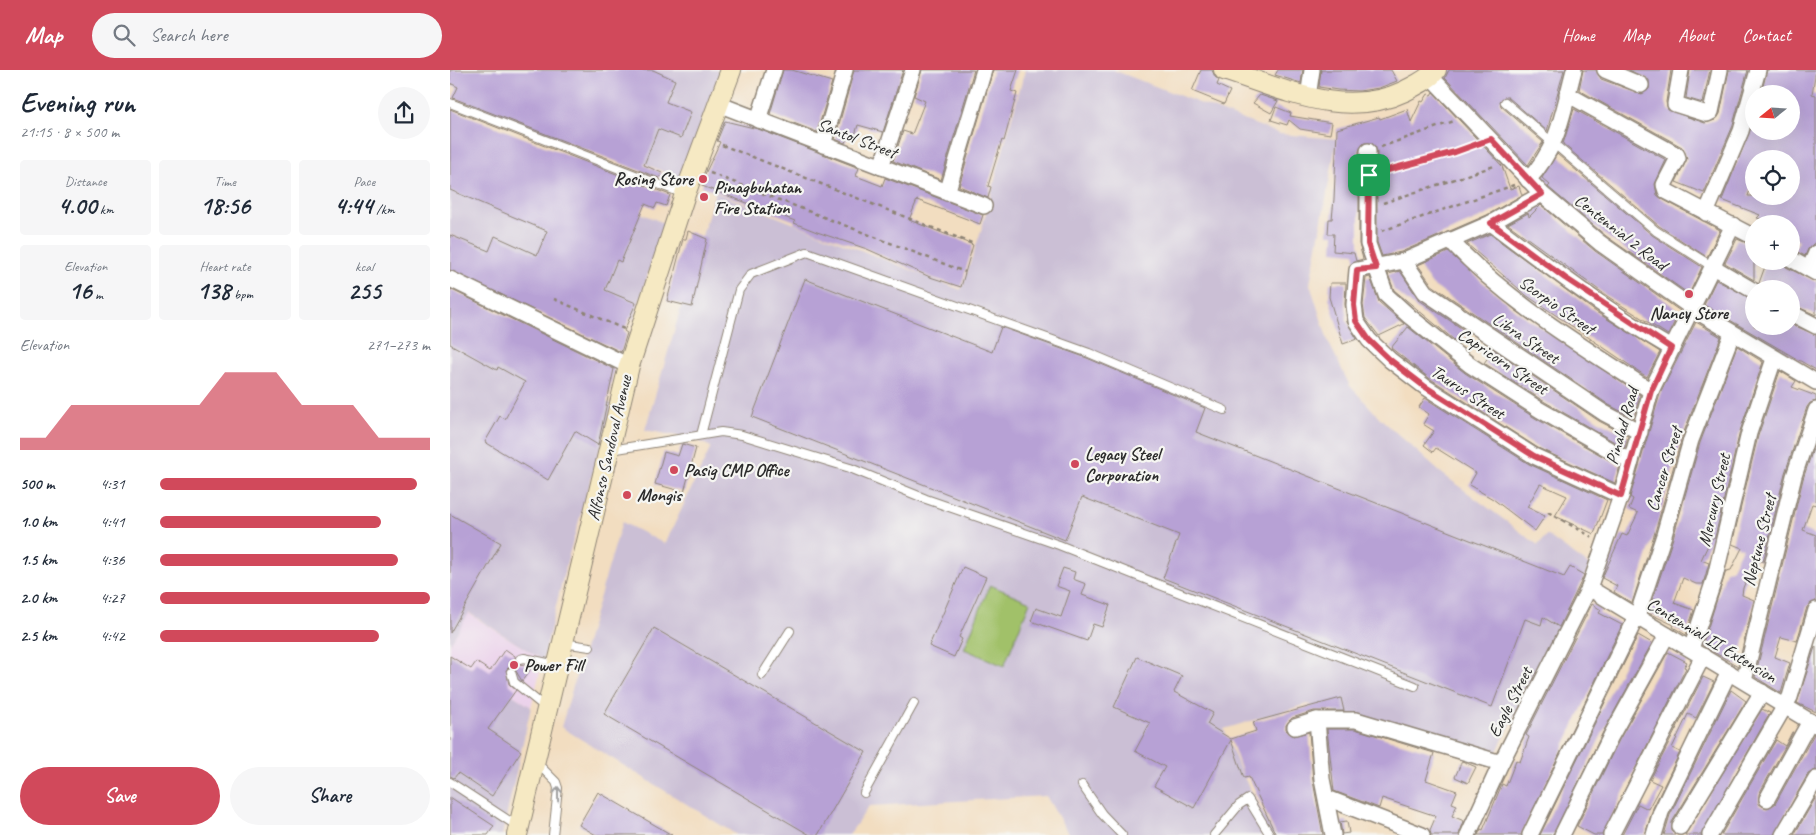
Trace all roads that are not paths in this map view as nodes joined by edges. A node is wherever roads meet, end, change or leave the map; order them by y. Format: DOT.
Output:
graph roads {
  1 [pos="731,70"];
  2 [pos="774,70"];
  3 [pos="845,70"];
  4 [pos="913,70"];
  5 [pos="984,70"];
  6 [pos="1224,70"];
  7 [pos="1312,70"];
  8 [pos="1574,70"];
  9 [pos="1605,70"];
  10 [pos="1681,70"];
  11 [pos="1720,70"];
  12 [pos="1758,70"];
  13 [pos="1433,73"];
  14 [pos="1641,85"];
  15 [pos="1567,94"];
  16 [pos="1308,97"];
  17 [pos="1505,102"];
  18 [pos="450,103"];
  19 [pos="718,104"];
  20 [pos="758,120"];
  21 [pos="1555,143"];
  22 [pos="822,145"];
  23 [pos="1368,151"];
  24 [pos="881,167"];
  25 [pos="1528,180"];
  26 [pos="947,193"];
  27 [pos="685,194"];
  28 [pos="1542,194"];
  29 [pos="984,206"];
  30 [pos="1706,213"];
  31 [pos="1491,223"];
  32 [pos="1733,226"];
  33 [pos="1745,232"];
  34 [pos="1450,240"];
  35 [pos="1816,253"];
  36 [pos="1404,261"];
  37 [pos="1800,264"];
  38 [pos="1713,267"];
  39 [pos="1376,268"];
  40 [pos="1812,271"];
  41 [pos="450,279"];
  42 [pos="1745,286"];
  43 [pos="1692,309"];
  44 [pos="1800,317"];
  45 [pos="1816,326"];
  46 [pos="1732,334"];
  47 [pos="1671,348"];
  48 [pos="1774,359"];
  49 [pos="629,366"];
  50 [pos="1816,382"];
  51 [pos="1651,391"];
  52 [pos="1224,410"];
  53 [pos="1816,410"];
  54 [pos="1640,432"];
  55 [pos="701,435"];
  56 [pos="609,451"];
  57 [pos="1631,462"];
  58 [pos="1621,496"];
  59 [pos="1589,588"];
  60 [pos="1816,610"];
  61 [pos="1637,616"];
  62 [pos="790,631"];
  63 [pos="1667,635"];
  64 [pos="563,643"];
  65 [pos="590,647"];
  66 [pos="1697,653"];
  67 [pos="520,659"];
  68 [pos="558,665"];
  69 [pos="511,672"];
  70 [pos="1729,672"];
  71 [pos="762,675"];
  72 [pos="1744,681"];
  73 [pos="1414,686"];
  74 [pos="1762,692"];
  75 [pos="914,703"];
  76 [pos="1786,706"];
  77 [pos="548,709"];
  78 [pos="1317,720"];
  79 [pos="1813,723"];
  80 [pos="1295,726"];
  81 [pos="535,762"];
  82 [pos="1500,763"];
  83 [pos="1816,780"];
  84 [pos="450,782"];
  85 [pos="1082,785"];
  86 [pos="864,793"];
  87 [pos="1327,798"];
  88 [pos="1767,799"];
  89 [pos="1680,827"];
  90 [pos="518,831"];
  91 [pos="553,835"];
  92 [pos="1122,835"];
  93 [pos="1214,835"];
  94 [pos="1270,835"];
  95 [pos="1333,835"];
  96 [pos="1422,835"];
  97 [pos="1468,835"];
  98 [pos="1530,835"];
  99 [pos="1562,835"];
  100 [pos="1611,835"];
  101 [pos="1654,835"];
  102 [pos="1710,835"];
  103 [pos="1783,835"];
  1 -- 19 [label="main road, Alfonso Sandoval Avenue"];
  2 -- 20 [label="street"];
  3 -- 22 [label="street"];
  4 -- 24 [label="street"];
  5 -- 26 [label="street"];
  6 -- 16 [label="main road"];
  7 -- 16 [label="street"];
  8 -- 15 [label="street"];
  9 -- 14 [label="street"];
  10 -- 11 [label="street"];
  12 -- 30 [label="street"];
  13 -- 16 [label="main road"];
  13 -- 25 [label="street, Centennial 2 Road"];
  15 -- 21 [label="street"];
  15 -- 30 [label="street"];
  17 -- 21 [label="lane"];
  18 -- 27 [label="lane"];
  19 -- 20 [label="street, Santol Street"];
  19 -- 27 [label="main road, Alfonso Sandoval Avenue"];
  20 -- 22 [label="street, Santol Street"];
  21 -- 25 [label="street"];
  21 -- 38 [label="lane"];
  22 -- 24 [label="street, Santol Street"];
  23 -- 39 [label="street, Capricorn Street"];
  24 -- 26 [label="street, Santol Street"];
  25 -- 28 [label="street, Centennial 2 Road"];
  26 -- 29 [label="street, Santol Street"];
  27 -- 49 [label="main road, Alfonso Sandoval Avenue"];
  28 -- 31 [label="street"];
  28 -- 43 [label="street, Centennial 2 Road"];
  30 -- 32 [label="street"];
  31 -- 34 [label="street"];
  31 -- 47 [label="street"];
  32 -- 33 [label="street"];
  32 -- 38 [label="street, Pinalad Road"];
  34 -- 36 [label="street"];
  34 -- 51 [label="street, Scorpio Street"];
  35 -- 40 [label="street"];
  36 -- 39 [label="street"];
  36 -- 54 [label="street, Libra Street"];
  37 -- 40 [label="street"];
  38 -- 42 [label="street"];
  38 -- 43 [label="street, Pinalad Road"];
  39 -- 57 [label="street, Capricorn Street"];
  39 -- 58 [label="street, Taurus Street"];
  41 -- 49 [label="street"];
  43 -- 46 [label="street, Centennial 2 Road"];
  43 -- 47 [label="street, Pinalad Road"];
  44 -- 45 [label="street"];
  46 -- 48 [label="street, Centennial 2 Road"];
  46 -- 61 [label="street, Cancer Street"];
  47 -- 51 [label="street, Pinalad Road"];
  48 -- 50 [label="street, Centennial 2 Road"];
  48 -- 66 [label="street, Mercury Street"];
  49 -- 56 [label="main road, Alfonso Sandoval Avenue"];
  51 -- 54 [label="street, Pinalad Road"];
  52 -- 55 [label="lane"];
  53 -- 72 [label="street, Neptune Street"];
  54 -- 57 [label="street, Pinalad Road"];
  55 -- 56 [label="lane"];
  55 -- 73 [label="lane"];
  56 -- 64 [label="main road, Alfonso Sandoval Avenue"];
  57 -- 58 [label="street, Pinalad Road"];
  58 -- 59 [label="street, Pinalad Road"];
  59 -- 61 [label="street, Centennial II Extension"];
  59 -- 82 [label="street, Eagle Street"];
  60 -- 76 [label="street"];
  61 -- 63 [label="street, Centennial II Extension"];
  61 -- 98 [label="street, Cancer Street"];
  62 -- 71 [label="lane"];
  63 -- 66 [label="street, Centennial II Extension"];
  63 -- 99 [label="street"];
  64 -- 65 [label="lane"];
  64 -- 68 [label="main road, Alfonso Sandoval Avenue"];
  66 -- 70 [label="street, Centennial II Extension"];
  66 -- 100 [label="street, Mercury Street"];
  67 -- 68 [label="lane"];
  68 -- 77 [label="main road, Alfonso Sandoval Avenue"];
  69 -- 77 [label="lane"];
  70 -- 72 [label="street, Centennial II Extension"];
  70 -- 101 [label="street"];
  72 -- 74 [label="street, Centennial II Extension"];
  74 -- 76 [label="street, Centennial II Extension"];
  74 -- 89 [label="street"];
  75 -- 86 [label="lane"];
  76 -- 79 [label="street, Centennial II Extension"];
  76 -- 102 [label="street"];
  77 -- 81 [label="main road, Alfonso Sandoval Avenue"];
  78 -- 80 [label="street"];
  78 -- 82 [label="street"];
  78 -- 87 [label="street"];
  79 -- 88 [label="street"];
  81 -- 90 [label="main road, Alfonso Sandoval Avenue"];
  91 -- 81 [label="lane, one-way"];
  82 -- 97 [label="street, Eagle Street"];
  83 -- 103 [label="street"];
  84 -- 90 [label="lane"];
  85 -- 92 [label="lane"];
  87 -- 95 [label="street"];
  87 -- 96 [label="street"];
  93 -- 94 [label="lane"];
}
